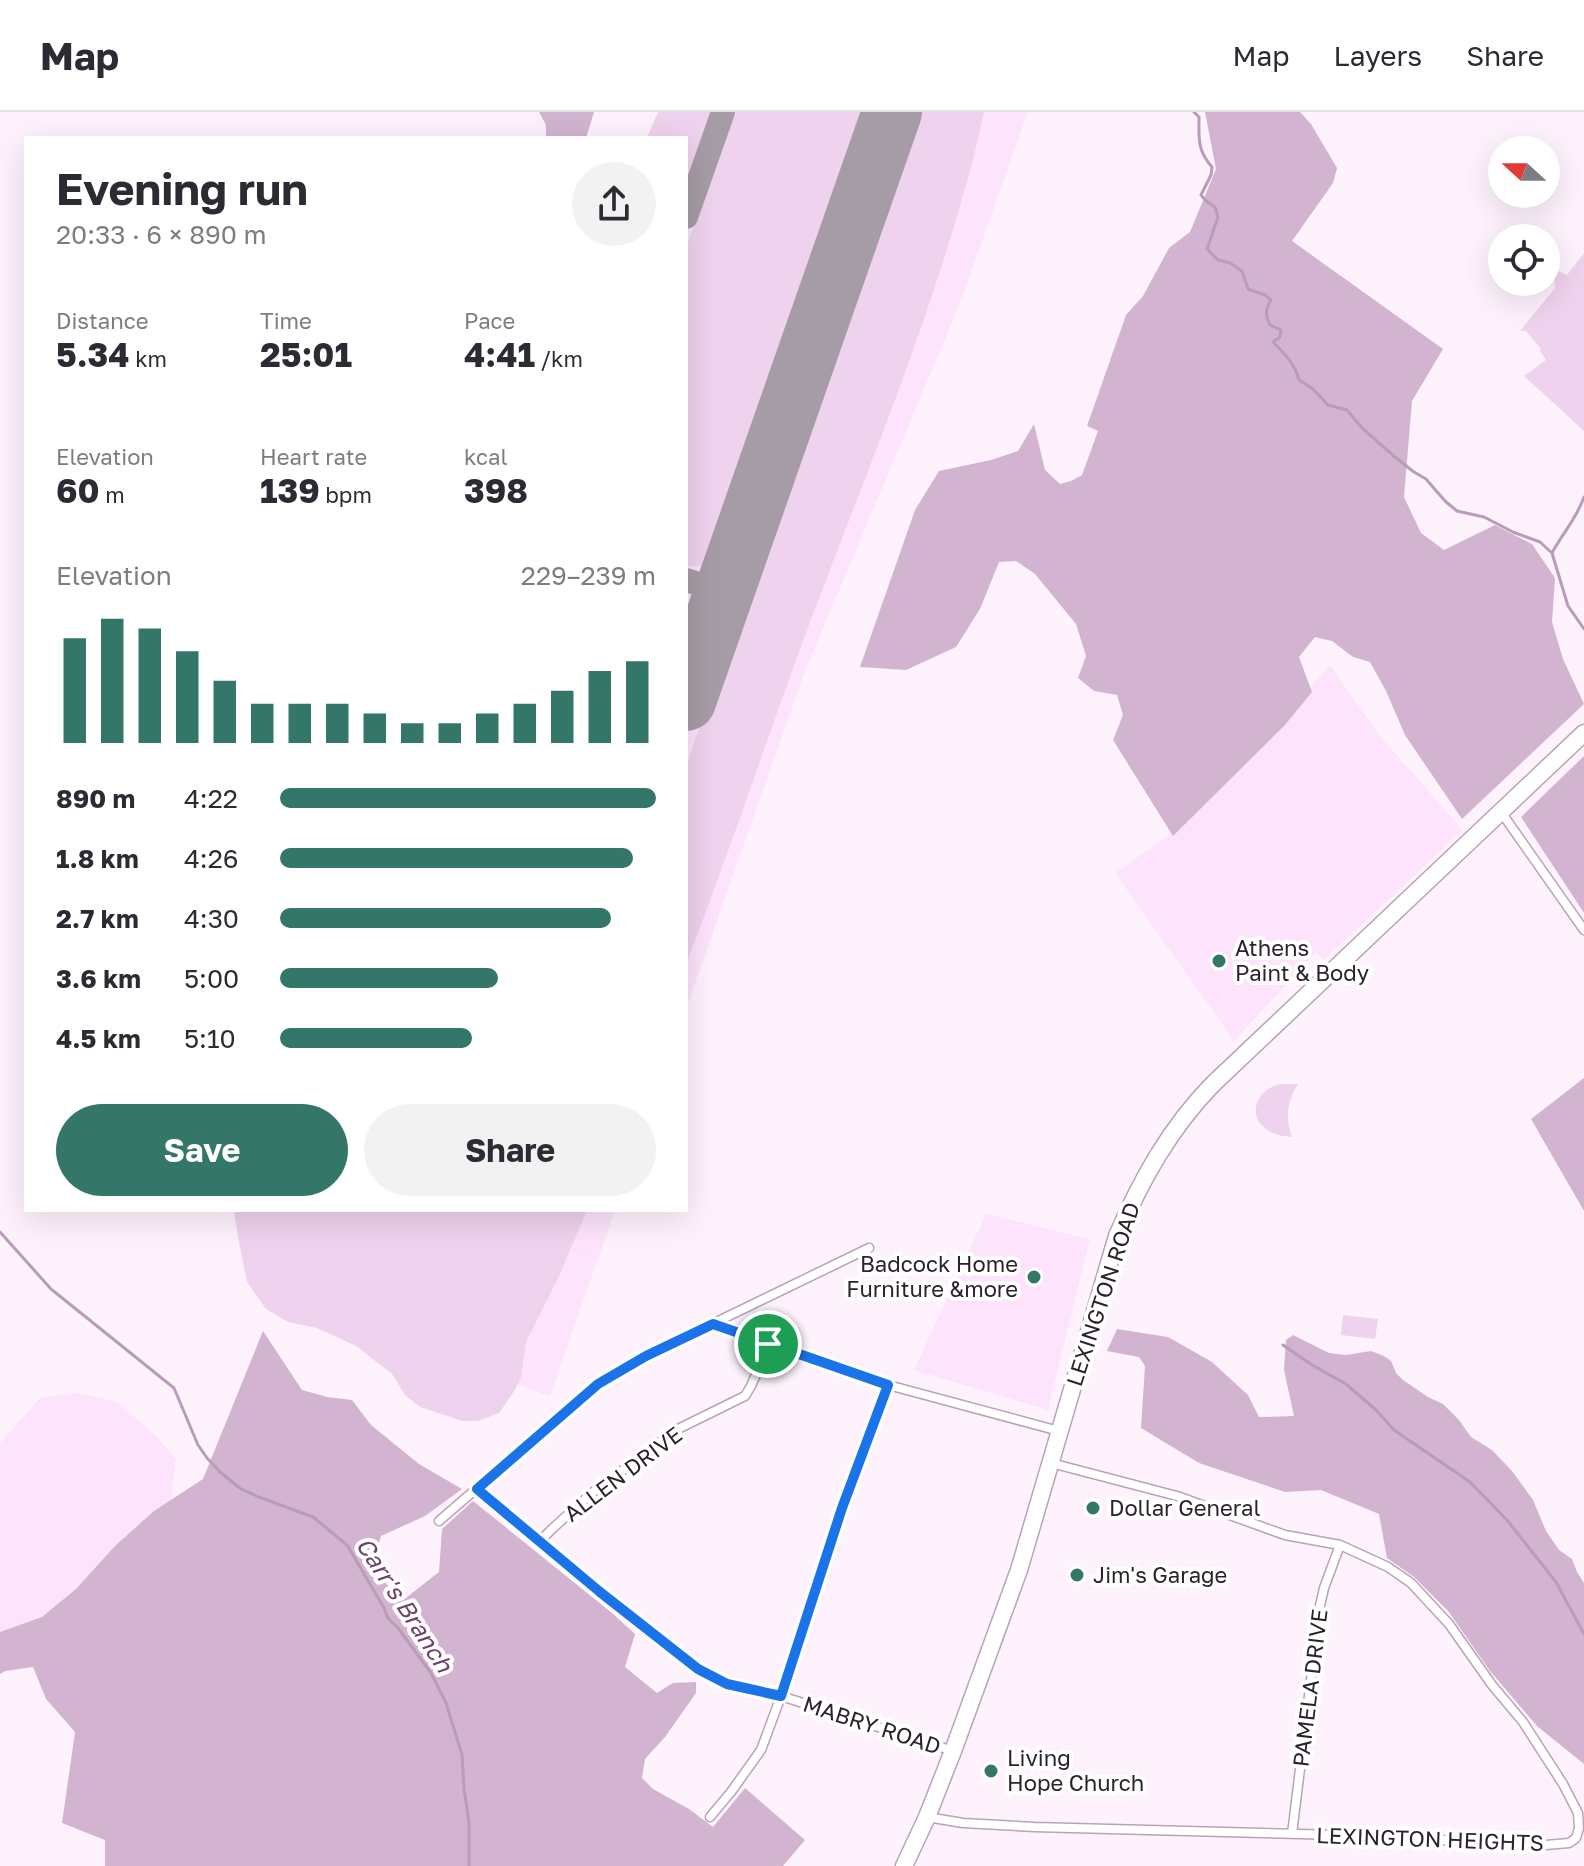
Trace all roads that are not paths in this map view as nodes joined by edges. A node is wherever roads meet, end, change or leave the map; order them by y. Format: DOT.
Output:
graph roads {
  1 [pos="1584,733"];
  2 [pos="1501,811"];
  3 [pos="1584,930"];
  4 [pos="869,1248"];
  5 [pos="713,1324"];
  6 [pos="768,1344"];
  7 [pos="888,1385"];
  8 [pos="1060,1431"];
  9 [pos="1051,1463"];
  10 [pos="477,1489"];
  11 [pos="439,1521"];
  12 [pos="540,1541"];
  13 [pos="1340,1545"];
  14 [pos="781,1696"];
  15 [pos="953,1751"];
  16 [pos="710,1817"];
  17 [pos="927,1817"];
  18 [pos="1292,1834"];
  19 [pos="904,1866"];
  1 -- 2 [label="highway, LEXINGTON ROAD"];
  2 -- 3 [label="street"];
  2 -- 8 [label="highway, LEXINGTON ROAD"];
  4 -- 5 [label="street"];
  5 -- 6 [label="street"];
  5 -- 10 [label="street"];
  6 -- 7 [label="street"];
  6 -- 12 [label="street, ALLEN DRIVE"];
  7 -- 8 [label="street"];
  7 -- 14 [label="street"];
  8 -- 9 [label="highway, LEXINGTON ROAD"];
  9 -- 13 [label="street, LEXINGTON HEIGHTS"];
  9 -- 15 [label="highway, LEXINGTON ROAD"];
  10 -- 11 [label="street"];
  10 -- 12 [label="street, MABRY ROAD"];
  12 -- 14 [label="street, MABRY ROAD"];
  13 -- 18 [label="street, PAMELA DRIVE"];
  13 -- 18 [label="street, LEXINGTON HEIGHTS"];
  14 -- 15 [label="street, MABRY ROAD"];
  14 -- 16 [label="street"];
  15 -- 17 [label="highway, LEXINGTON ROAD"];
  17 -- 18 [label="street, LEXINGTON HEIGHTS"];
  17 -- 19 [label="highway, LEXINGTON ROAD"];
}
